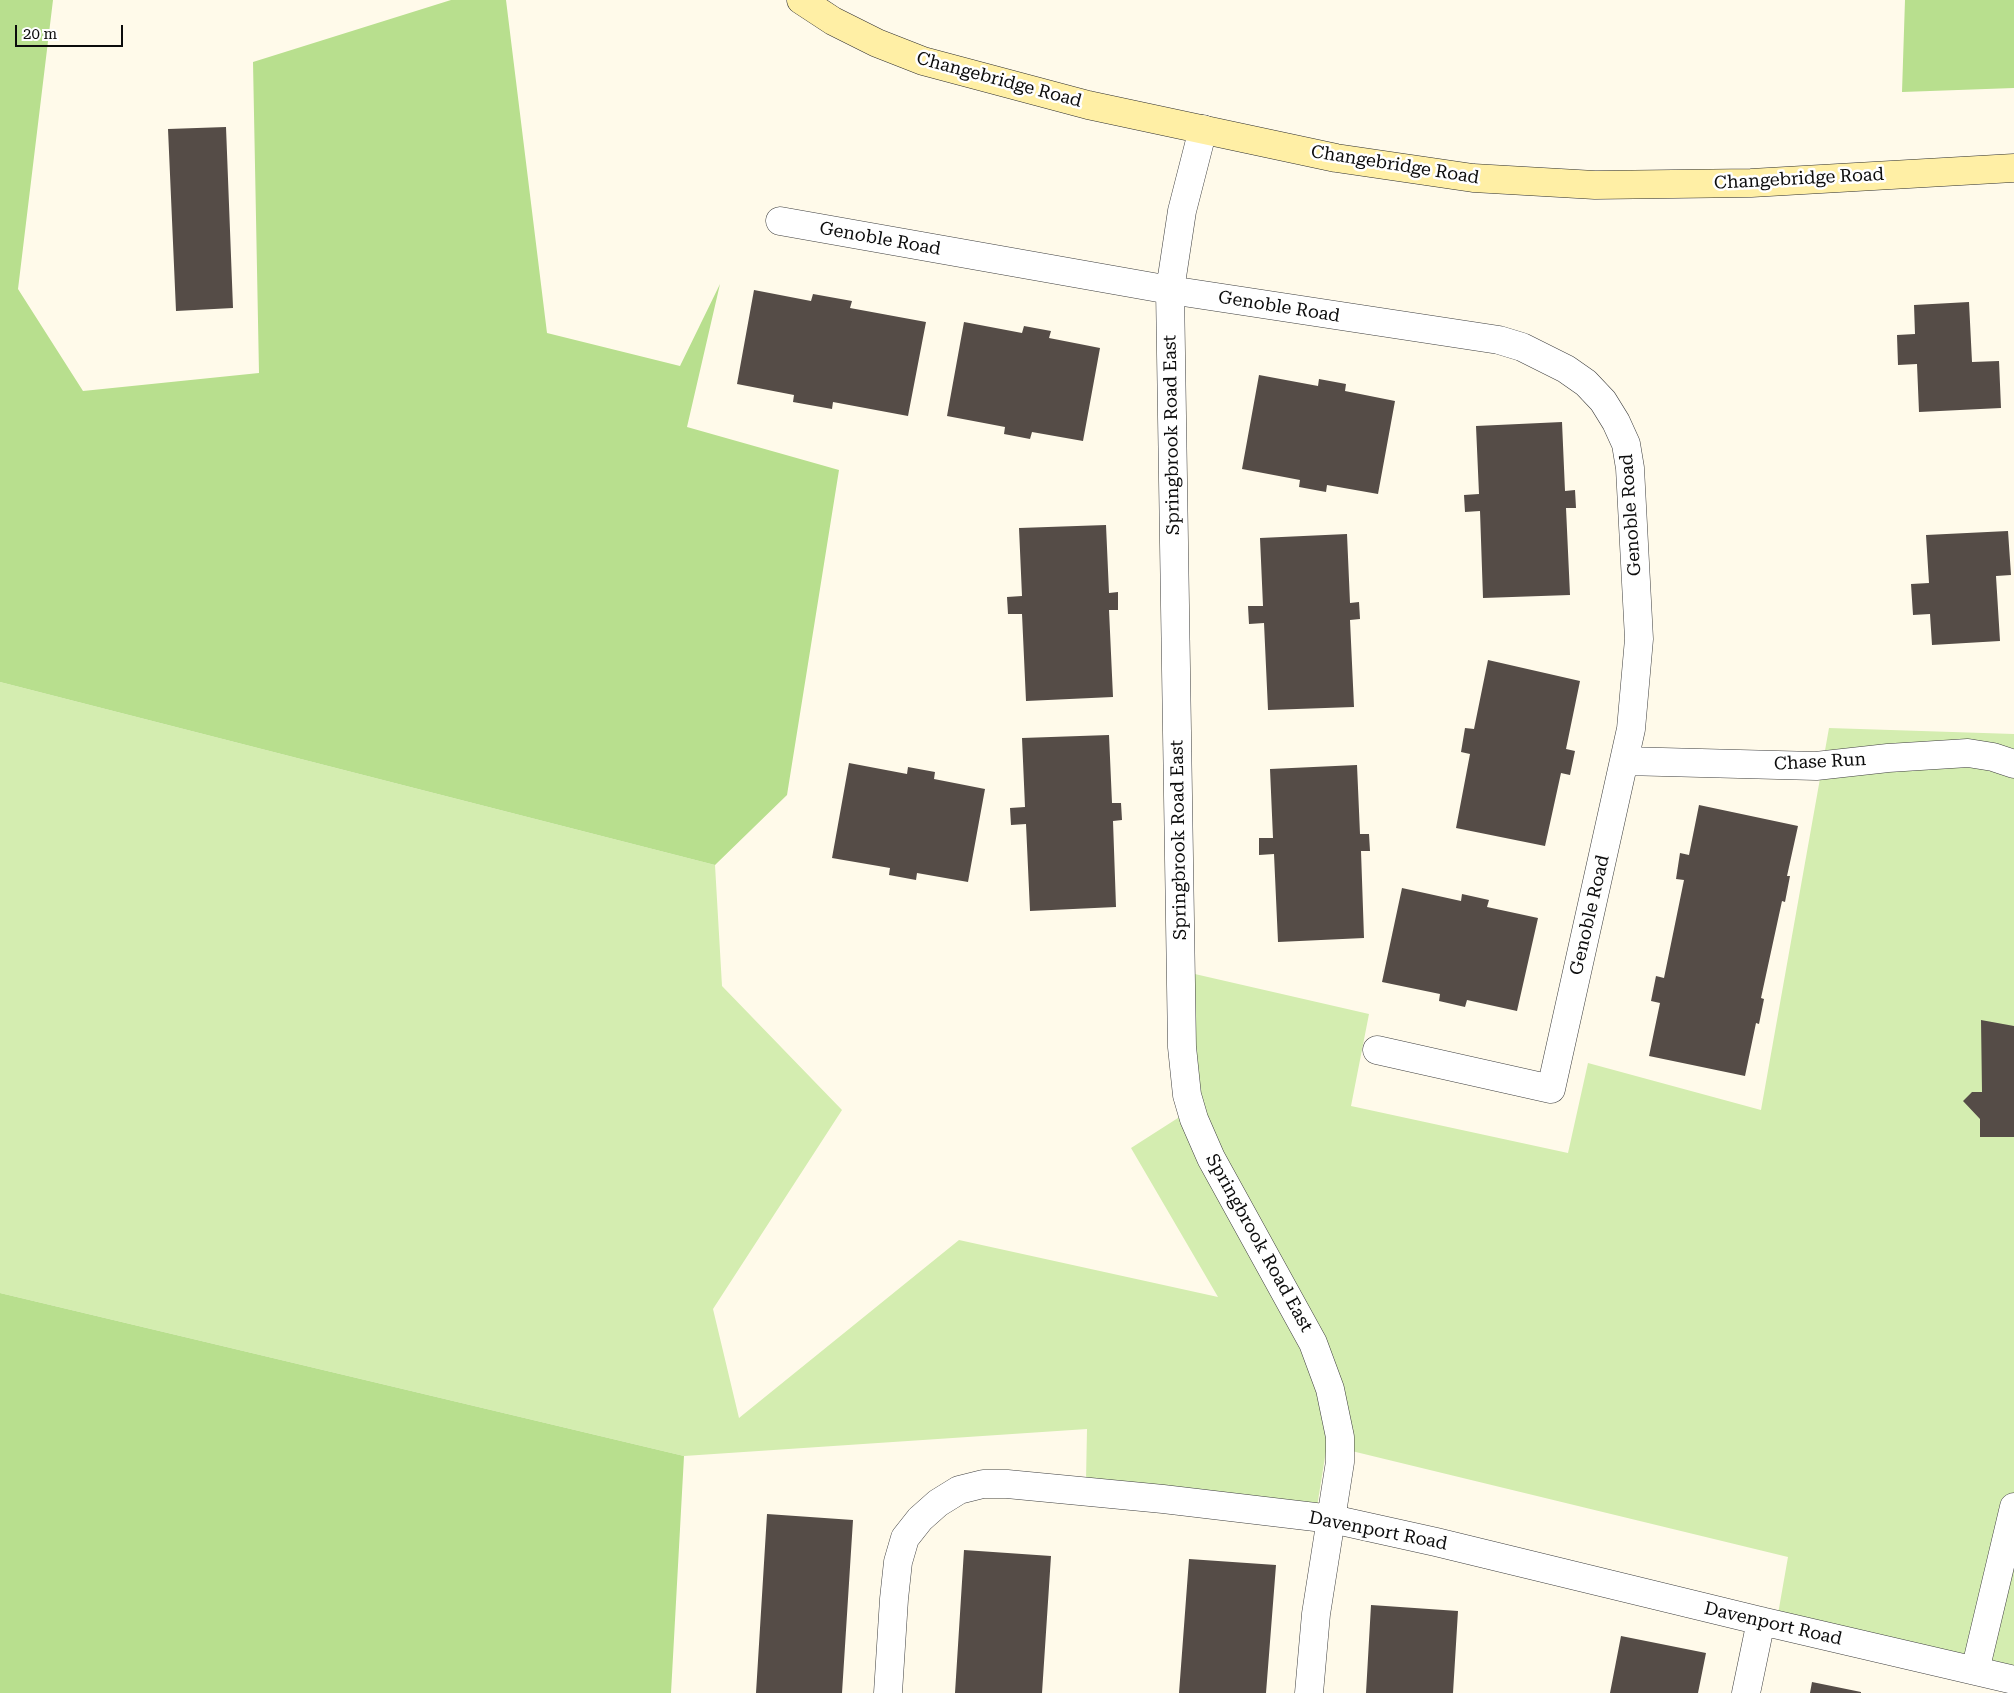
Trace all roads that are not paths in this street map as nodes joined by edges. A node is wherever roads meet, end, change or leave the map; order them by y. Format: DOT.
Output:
graph roads {
  1 [pos="801,0"];
  2 [pos="1203,129"];
  3 [pos="2014,168"];
  4 [pos="780,221"];
  5 [pos="1170,290"];
  6 [pos="1624,761"];
  7 [pos="2014,764"];
  8 [pos="1378,1050"];
  9 [pos="2013,1518"];
  10 [pos="1332,1519"];
  11 [pos="1761,1622"];
  12 [pos="1975,1671"];
  13 [pos="2014,1680"];
  14 [pos="888,1693"];
  15 [pos="1309,1693"];
  16 [pos="1746,1693"];
  1 -- 2 [label="main road, Changebridge Road"];
  2 -- 3 [label="main road, Changebridge Road"];
  2 -- 5 [label="street, Springbrook Road East"];
  4 -- 5 [label="street, Genoble Road"];
  5 -- 6 [label="street, Genoble Road"];
  5 -- 10 [label="street, Springbrook Road East"];
  6 -- 7 [label="street, Chase Run"];
  6 -- 8 [label="street, Genoble Road"];
  9 -- 12 [label="street"];
  10 -- 11 [label="street, Davenport Road"];
  10 -- 14 [label="street, Davenport Road"];
  10 -- 15 [label="street, Springbrook Road East"];
  11 -- 12 [label="street, Davenport Road"];
  11 -- 16 [label="street"];
  12 -- 13 [label="street, Davenport Road"];
}
